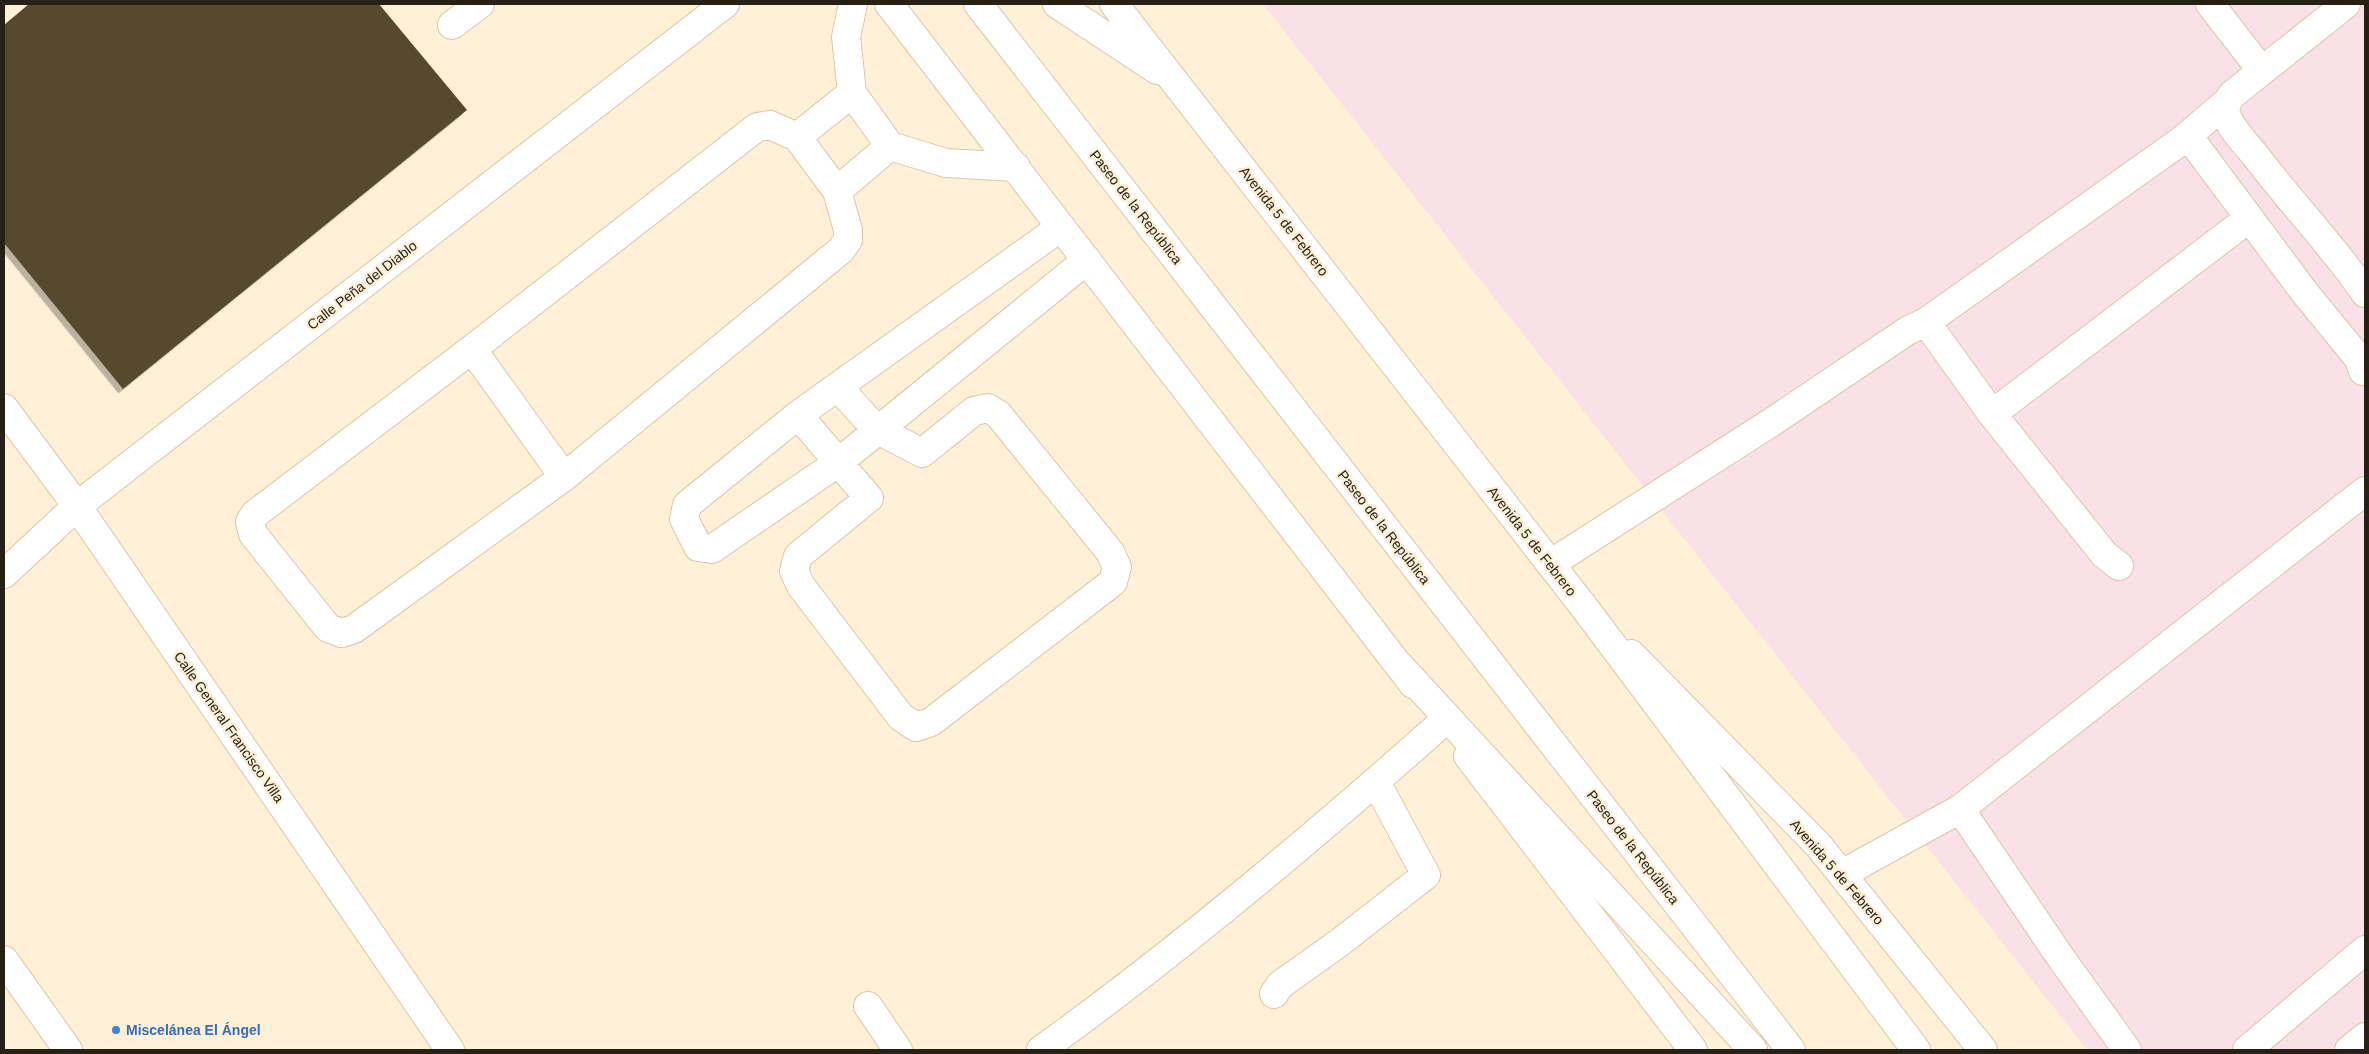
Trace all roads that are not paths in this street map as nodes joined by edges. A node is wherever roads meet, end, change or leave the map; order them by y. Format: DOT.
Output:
graph roads {
  1 [pos="480,4"];
  2 [pos="725,4"];
  3 [pos="852,4"];
  4 [pos="889,4"];
  5 [pos="978,4"];
  6 [pos="1057,4"];
  7 [pos="1114,4"];
  8 [pos="2210,4"];
  9 [pos="2346,4"];
  10 [pos="452,25"];
  11 [pos="2262,71"];
  12 [pos="1177,84"];
  13 [pos="852,93"];
  14 [pos="2227,102"];
  15 [pos="797,137"];
  16 [pos="2181,141"];
  17 [pos="890,146"];
  18 [pos="1016,167"];
  19 [pos="836,191"];
  20 [pos="2248,219"];
  21 [pos="1061,227"];
  22 [pos="1087,260"];
  23 [pos="2365,293"];
  24 [pos="1926,322"];
  25 [pos="472,349"];
  26 [pos="2363,371"];
  27 [pos="838,387"];
  28 [pos="4,408"];
  29 [pos="1992,414"];
  30 [pos="798,416"];
  31 [pos="876,429"];
  32 [pos="839,462"];
  33 [pos="564,476"];
  34 [pos="2365,491"];
  35 [pos="77,506"];
  36 [pos="1550,564"];
  37 [pos="2119,566"];
  38 [pos="4,574"];
  39 [pos="1584,607"];
  40 [pos="1399,665"];
  41 [pos="1443,722"];
  42 [pos="1376,782"];
  43 [pos="1960,809"];
  44 [pos="1842,874"];
  45 [pos="2365,950"];
  46 [pos="4,960"];
  47 [pos="1274,994"];
  48 [pos="868,1006"];
  49 [pos="2365,1037"];
  50 [pos="1075,1041"];
  51 [pos="440,1046"];
  52 [pos="1686,1048"];
  53 [pos="68,1050"];
  54 [pos="898,1050"];
  55 [pos="1041,1050"];
  56 [pos="1753,1050"];
  57 [pos="1791,1050"];
  58 [pos="1916,1050"];
  59 [pos="1983,1050"];
  60 [pos="2127,1050"];
  61 [pos="2247,1050"];
  62 [pos="2349,1050"];
  1 -- 10 [label="main road"];
  2 -- 35 [label="main road, Calle Peña del Diablo"];
  3 -- 13 [label="main road"];
  4 -- 18 [label="main road"];
  5 -- 57 [label="main road, Paseo de la República"];
  6 -- 12 [label="main road"];
  7 -- 12 [label="main road, Avenida 5 de Febrero"];
  8 -- 11 [label="main road"];
  9 -- 11 [label="main road"];
  11 -- 14 [label="main road"];
  12 -- 36 [label="main road, Avenida 5 de Febrero"];
  13 -- 15 [label="main road"];
  13 -- 17 [label="main road"];
  14 -- 16 [label="main road"];
  14 -- 23 [label="main road"];
  15 -- 19 [label="main road"];
  15 -- 25 [label="main road"];
  16 -- 20 [label="main road"];
  16 -- 24 [label="main road"];
  17 -- 18 [label="main road"];
  17 -- 19 [label="main road"];
  18 -- 21 [label="main road"];
  19 -- 33 [label="main road"];
  20 -- 26 [label="main road"];
  20 -- 29 [label="main road"];
  21 -- 22 [label="main road"];
  21 -- 27 [label="main road"];
  22 -- 31 [label="main road"];
  22 -- 40 [label="main road"];
  24 -- 29 [label="main road"];
  24 -- 36 [label="main road"];
  25 -- 33 [label="main road"];
  25 -- 33 [label="main road"];
  27 -- 30 [label="main road"];
  27 -- 31 [label="main road"];
  28 -- 35 [label="main road, Calle General Francisco Villa"];
  29 -- 37 [label="main road"];
  30 -- 32 [label="main road"];
  30 -- 32 [label="main road"];
  31 -- 32 [label="main road"];
  31 -- 32 [label="main road"];
  34 -- 43 [label="main road"];
  35 -- 38 [label="main road, Calle Peña del Diablo"];
  35 -- 51 [label="main road, Calle General Francisco Villa"];
  36 -- 39 [label="main road, Avenida 5 de Febrero"];
  39 -- 44 [label="main road, Avenida 5 de Febrero"];
  39 -- 58 [label="main road"];
  40 -- 41 [label="main road"];
  40 -- 56 [label="main road"];
  41 -- 42 [label="main road"];
  41 -- 52 [label="main road"];
  42 -- 47 [label="main road"];
  42 -- 50 [label="main road"];
  43 -- 44 [label="main road"];
  43 -- 60 [label="main road"];
  44 -- 59 [label="main road, Avenida 5 de Febrero"];
  45 -- 61 [label="main road"];
  46 -- 53 [label="main road"];
  48 -- 54 [label="main road"];
  49 -- 62 [label="main road"];
  50 -- 55 [label="main road"];
}
